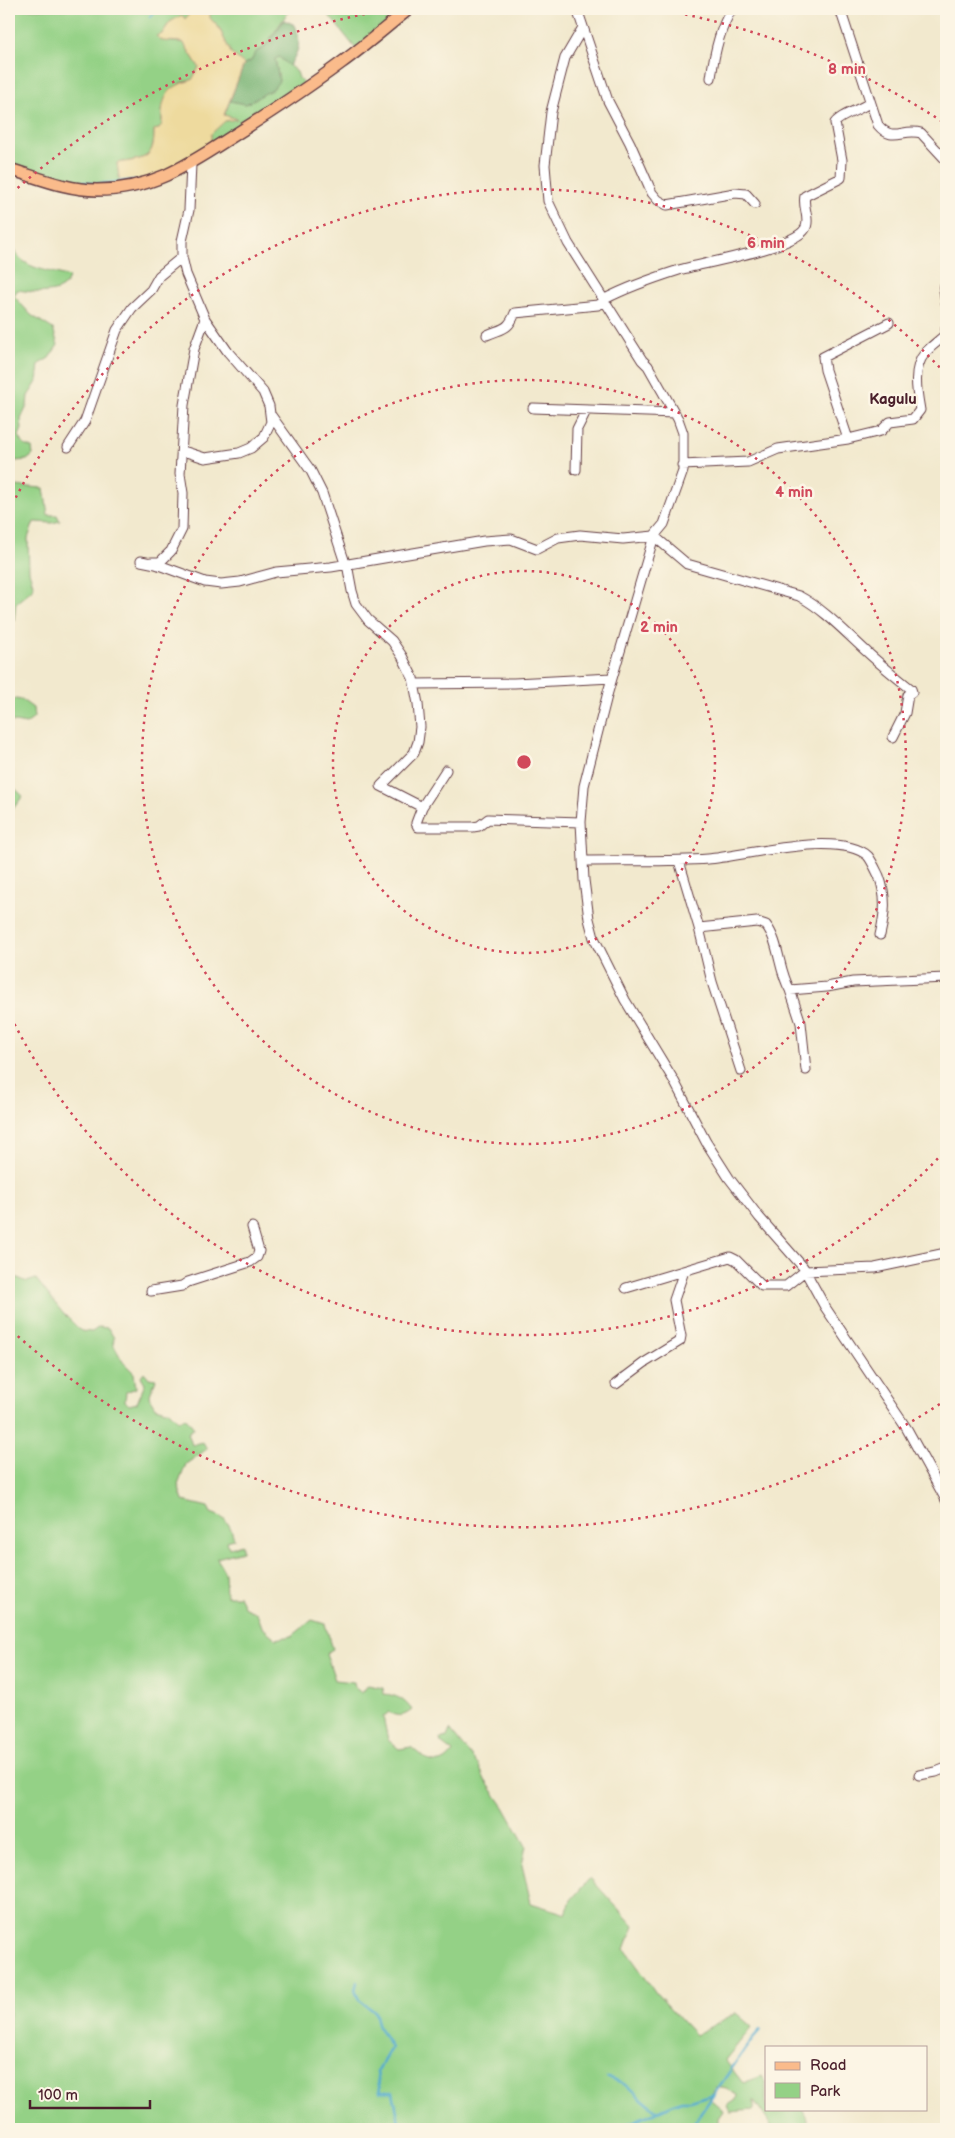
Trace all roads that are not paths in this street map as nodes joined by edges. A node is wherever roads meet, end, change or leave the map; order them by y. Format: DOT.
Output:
graph roads {
  1 [pos="409,9"];
  2 [pos="577,9"];
  3 [pos="732,9"];
  4 [pos="840,9"];
  5 [pos="582,29"];
  6 [pos="711,78"];
  7 [pos="869,102"];
  8 [pos="946,160"];
  9 [pos="191,164"];
  10 [pos="9,169"];
  11 [pos="755,204"];
  12 [pos="182,257"];
  13 [pos="946,281"];
  14 [pos="605,299"];
  15 [pos="946,303"];
  16 [pos="205,319"];
  17 [pos="889,323"];
  18 [pos="946,328"];
  19 [pos="486,335"];
  20 [pos="532,408"];
  21 [pos="586,410"];
  22 [pos="675,413"];
  23 [pos="270,414"];
  24 [pos="848,439"];
  25 [pos="68,447"];
  26 [pos="183,451"];
  27 [pos="682,465"];
  28 [pos="576,470"];
  29 [pos="654,536"];
  30 [pos="347,564"];
  31 [pos="612,678"];
  32 [pos="414,684"];
  33 [pos="894,737"];
  34 [pos="446,770"];
  35 [pos="422,807"];
  36 [pos="581,822"];
  37 [pos="583,861"];
  38 [pos="679,861"];
  39 [pos="699,928"];
  40 [pos="880,935"];
  41 [pos="946,978"];
  42 [pos="790,990"];
  43 [pos="806,1070"];
  44 [pos="741,1071"];
  45 [pos="252,1226"];
  46 [pos="946,1253"];
  47 [pos="684,1271"];
  48 [pos="805,1271"];
  49 [pos="626,1288"];
  50 [pos="151,1291"];
  51 [pos="616,1384"];
  52 [pos="946,1500"];
  53 [pos="946,1768"];
  54 [pos="919,1775"];
  1 -- 9 [label="main road"];
  2 -- 5 [label="street"];
  3 -- 6 [label="street"];
  4 -- 7 [label="street"];
  5 -- 11 [label="street"];
  5 -- 14 [label="street"];
  7 -- 8 [label="street"];
  7 -- 14 [label="street"];
  9 -- 10 [label="main road"];
  9 -- 12 [label="street"];
  12 -- 16 [label="street"];
  12 -- 25 [label="street"];
  13 -- 15 [label="street"];
  14 -- 19 [label="street"];
  14 -- 22 [label="street"];
  16 -- 23 [label="street"];
  16 -- 26 [label="street"];
  17 -- 24 [label="street"];
  18 -- 24 [label="street"];
  20 -- 21 [label="street"];
  21 -- 22 [label="street"];
  21 -- 28 [label="street"];
  22 -- 27 [label="street"];
  23 -- 26 [label="street"];
  23 -- 30 [label="street"];
  24 -- 27 [label="street"];
  26 -- 30 [label="street"];
  27 -- 29 [label="street"];
  29 -- 30 [label="street"];
  29 -- 31 [label="street"];
  29 -- 33 [label="street"];
  30 -- 32 [label="street"];
  31 -- 32 [label="street"];
  31 -- 36 [label="street"];
  32 -- 35 [label="street"];
  34 -- 35 [label="street"];
  35 -- 36 [label="street"];
  36 -- 37 [label="street"];
  37 -- 38 [label="street"];
  37 -- 48 [label="street"];
  38 -- 39 [label="street"];
  38 -- 40 [label="street"];
  39 -- 42 [label="street"];
  39 -- 44 [label="street"];
  41 -- 42 [label="street"];
  42 -- 43 [label="street"];
  45 -- 50 [label="street"];
  46 -- 48 [label="street"];
  47 -- 48 [label="street"];
  47 -- 49 [label="street"];
  47 -- 51 [label="street"];
  48 -- 52 [label="street"];
  53 -- 54 [label="street"];
}
